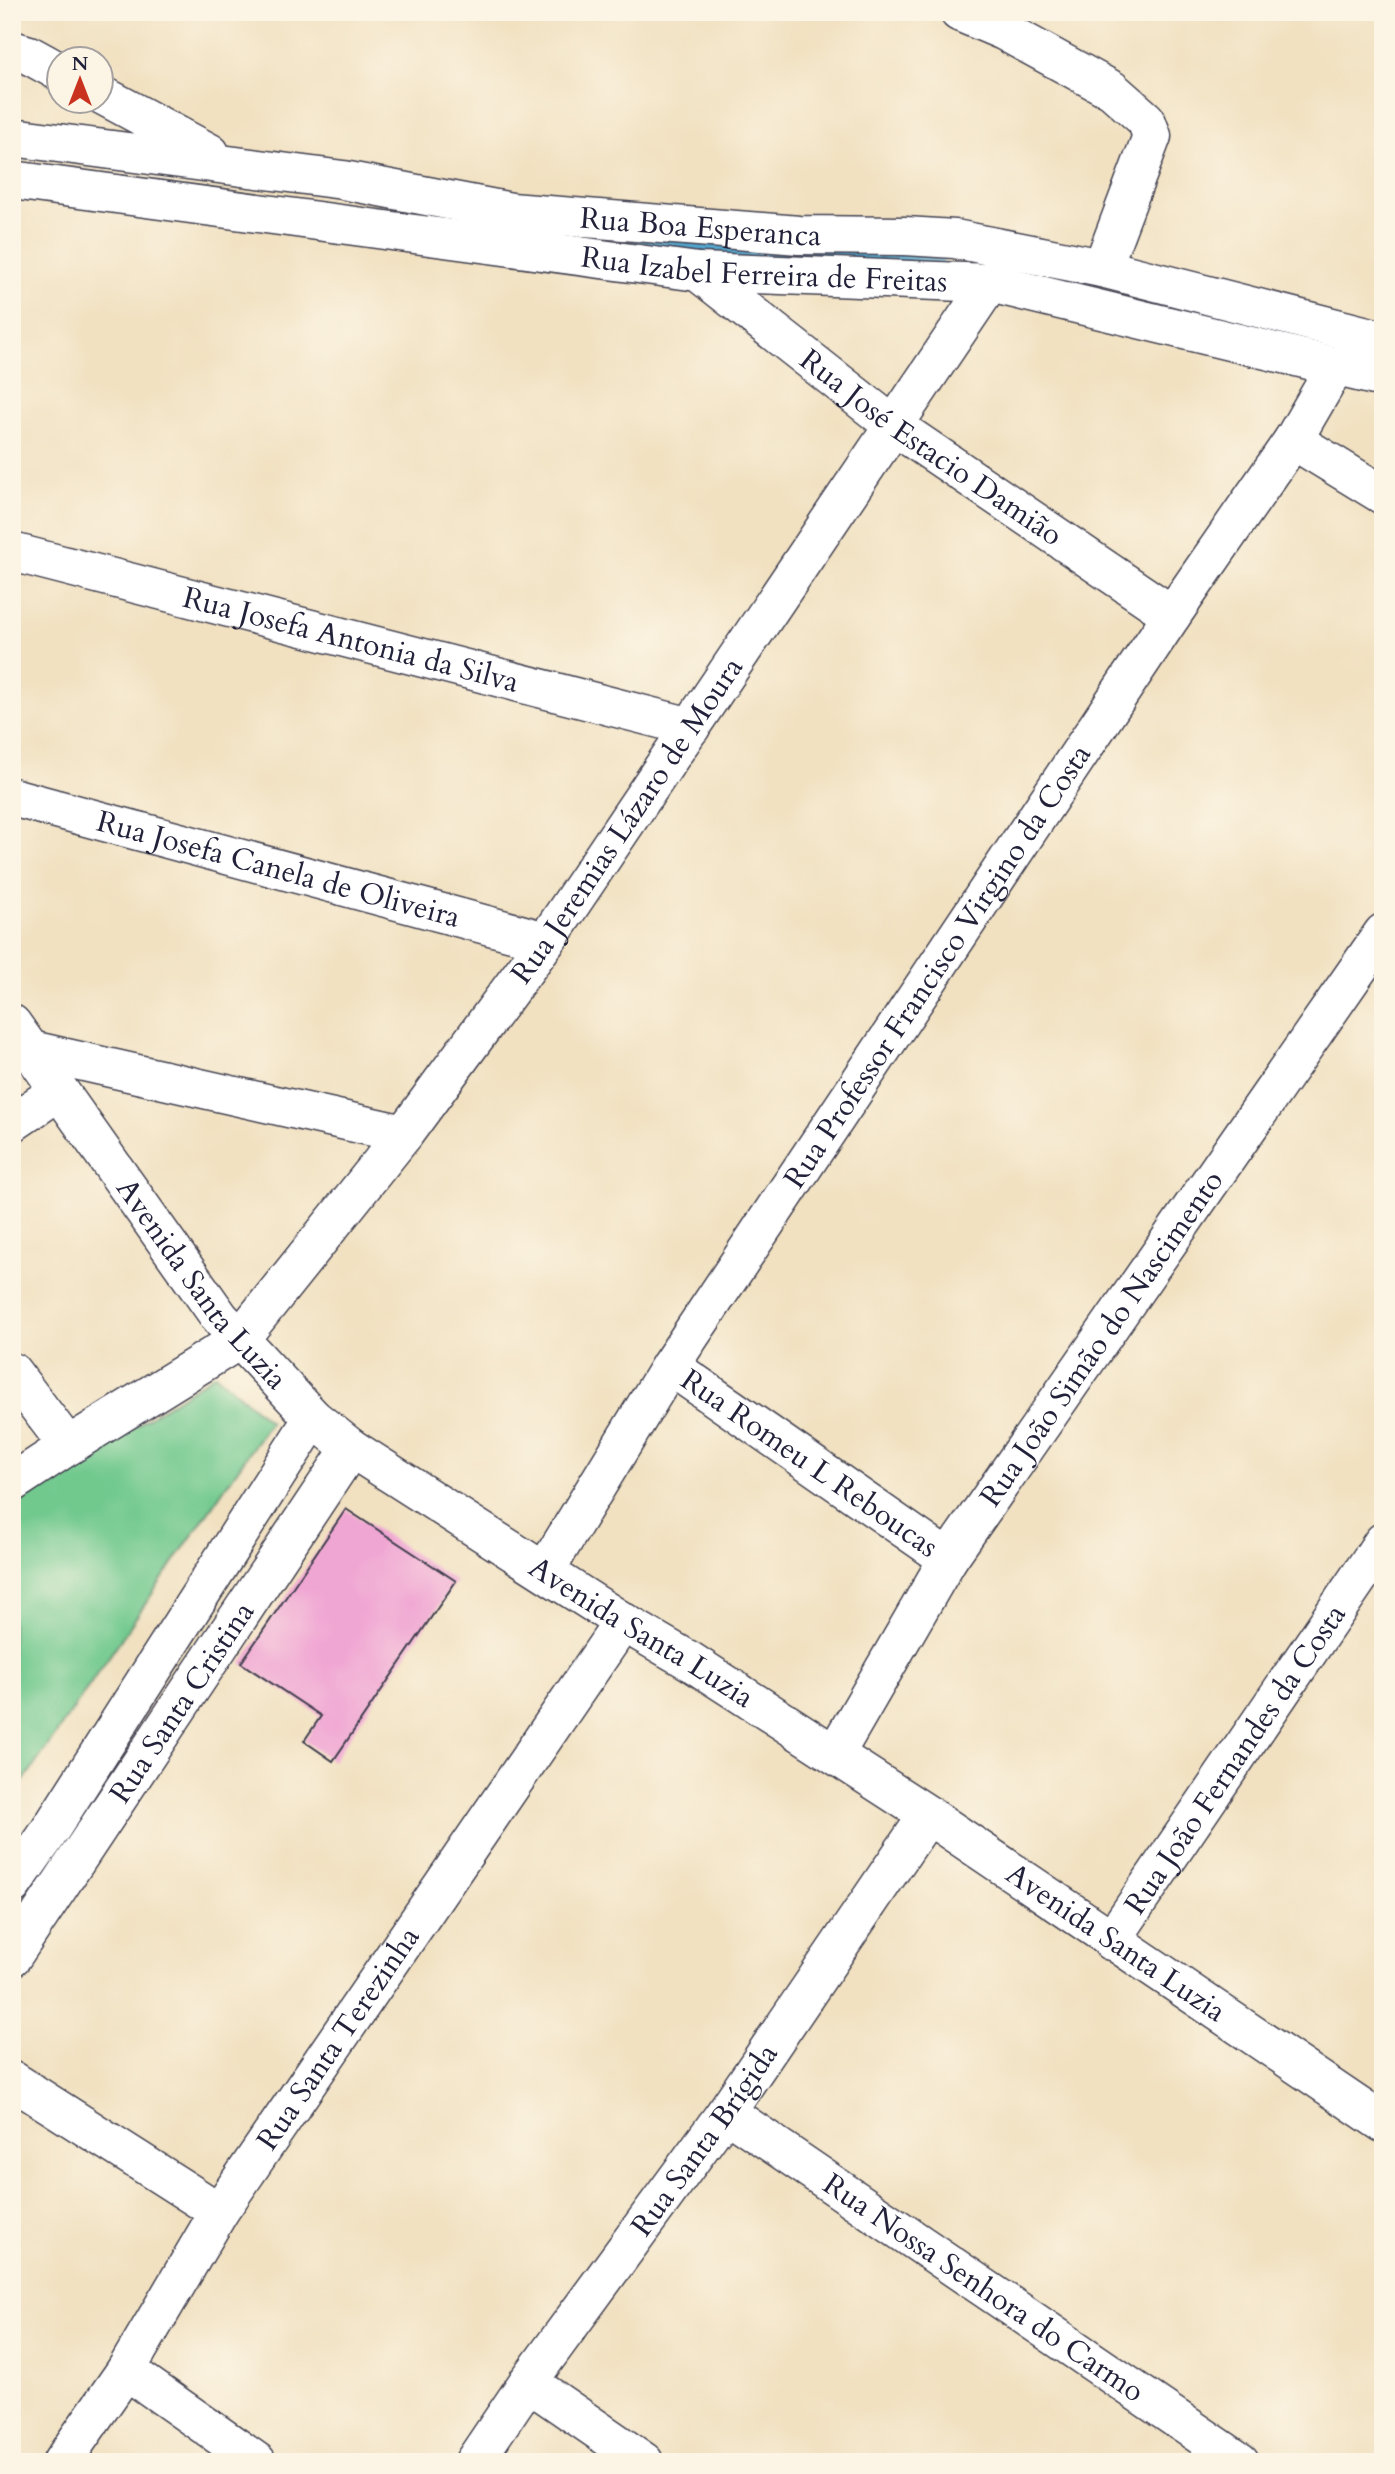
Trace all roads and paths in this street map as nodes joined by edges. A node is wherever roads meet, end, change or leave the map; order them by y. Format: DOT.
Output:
graph roads {
  1 [pos="959,12"];
  2 [pos="12,50"];
  3 [pos="46,64"];
  4 [pos="116,102"];
  5 [pos="12,137"];
  6 [pos="230,164"];
  7 [pos="12,180"];
  8 [pos="1102,268"];
  9 [pos="698,272"];
  10 [pos="990,283"];
  11 [pos="1383,340"];
  12 [pos="1336,366"];
  13 [pos="1383,378"];
  14 [pos="894,426"];
  15 [pos="1293,440"];
  16 [pos="1383,495"];
  17 [pos="12,552"];
  18 [pos="1172,615"];
  19 [pos="691,727"];
  20 [pos="12,797"];
  21 [pos="1383,933"];
  22 [pos="546,941"];
  23 [pos="21,1037"];
  24 [pos="60,1091"];
  25 [pos="12,1124"];
  26 [pos="404,1134"];
  27 [pos="239,1340"];
  28 [pos="670,1366"];
  29 [pos="12,1372"];
  30 [pos="313,1418"];
  31 [pos="68,1446"];
  32 [pos="351,1448"];
  33 [pos="12,1483"];
  34 [pos="1383,1542"];
  35 [pos="948,1559"];
  36 [pos="545,1571"];
  37 [pos="623,1622"];
  38 [pos="835,1754"];
  39 [pos="928,1815"];
  40 [pos="45,1838"];
  41 [pos="12,1858"];
  42 [pos="12,1885"];
  43 [pos="1111,1941"];
  44 [pos="12,1957"];
  45 [pos="12,2080"];
  46 [pos="726,2112"];
  47 [pos="1383,2123"];
  48 [pos="219,2212"];
  49 [pos="126,2370"];
  50 [pos="528,2382"];
  51 [pos="62,2462"];
  52 [pos="257,2462"];
  53 [pos="474,2462"];
  54 [pos="644,2462"];
  55 [pos="1240,2462"];
  1 -- 8 [label="street"];
  2 -- 3 [label="street"];
  4 -- 6 [label="street"];
  5 -- 6 [label="street, Rua Boa Esperanca"];
  6 -- 8 [label="street, Rua Boa Esperanca"];
  7 -- 9 [label="street, Rua Izabel Ferreira de Freitas"];
  8 -- 11 [label="street, Rua Boa Esperanca"];
  9 -- 10 [label="street, Rua Izabel Ferreira de Freitas"];
  9 -- 14 [label="street, Rua José Estacio Damião"];
  10 -- 12 [label="street, Rua Izabel Ferreira de Freitas"];
  10 -- 14 [label="street, Rua Jeremias Lázaro de Moura"];
  12 -- 13 [label="street, Rua Izabel Ferreira de Freitas"];
  12 -- 15 [label="street, Rua Professor Francisco Virgino da Costa"];
  14 -- 18 [label="street, Rua José Estacio Damião"];
  14 -- 19 [label="street, Rua Jeremias Lázaro de Moura"];
  15 -- 16 [label="street"];
  15 -- 18 [label="street, Rua Professor Francisco Virgino da Costa"];
  17 -- 19 [label="street, Rua Josefa Antonia da Silva"];
  18 -- 28 [label="street, Rua Professor Francisco Virgino da Costa"];
  19 -- 22 [label="street, Rua Jeremias Lázaro de Moura"];
  20 -- 22 [label="street, Rua Josefa Canela de Oliveira"];
  21 -- 35 [label="street, Rua João Simão do Nascimento"];
  22 -- 26 [label="street, Rua Jeremias Lázaro de Moura"];
  23 -- 24 [label="street, Avenida Santa Luzia"];
  23 -- 26 [label="street"];
  24 -- 25 [label="street"];
  24 -- 27 [label="street, Avenida Santa Luzia"];
  26 -- 27 [label="street, Rua Jeremias Lázaro de Moura"];
  27 -- 30 [label="street, Avenida Santa Luzia"];
  27 -- 31 [label="street, Rua Jeremias Lázaro de Moura"];
  28 -- 35 [label="street, Rua Romeu L Reboucas"];
  28 -- 36 [label="street, Rua Professor Francisco Virgino da Costa"];
  29 -- 31 [label="street"];
  30 -- 32 [label="street, Avenida Santa Luzia"];
  30 -- 40 [label="street, Rua Santa Cristina"];
  31 -- 33 [label="street, Rua Jeremias Lázaro de Moura"];
  32 -- 36 [label="street, Avenida Santa Luzia"];
  32 -- 44 [label="street, Rua Santa Cristina"];
  34 -- 43 [label="street, Rua João Fernandes da Costa"];
  35 -- 38 [label="street, Rua João Simão do Nascimento"];
  36 -- 37 [label="street, Avenida Santa Luzia"];
  37 -- 38 [label="street, Avenida Santa Luzia"];
  37 -- 48 [label="street, Rua Santa Terezinha"];
  38 -- 39 [label="street, Avenida Santa Luzia"];
  39 -- 43 [label="street, Avenida Santa Luzia"];
  39 -- 46 [label="street, Rua Santa Brígida"];
  40 -- 41 [label="street"];
  40 -- 42 [label="street, Rua Santa Cristina"];
  43 -- 47 [label="street, Avenida Santa Luzia"];
  45 -- 48 [label="street"];
  46 -- 50 [label="street, Rua Santa Brígida"];
  46 -- 55 [label="street, Rua Nossa Senhora do Carmo"];
  48 -- 49 [label="street, Rua Santa Terezinha"];
  49 -- 51 [label="street, Rua Santa Terezinha"];
  49 -- 52 [label="street"];
  50 -- 53 [label="street, Rua Santa Brígida"];
  50 -- 54 [label="street"];
}
